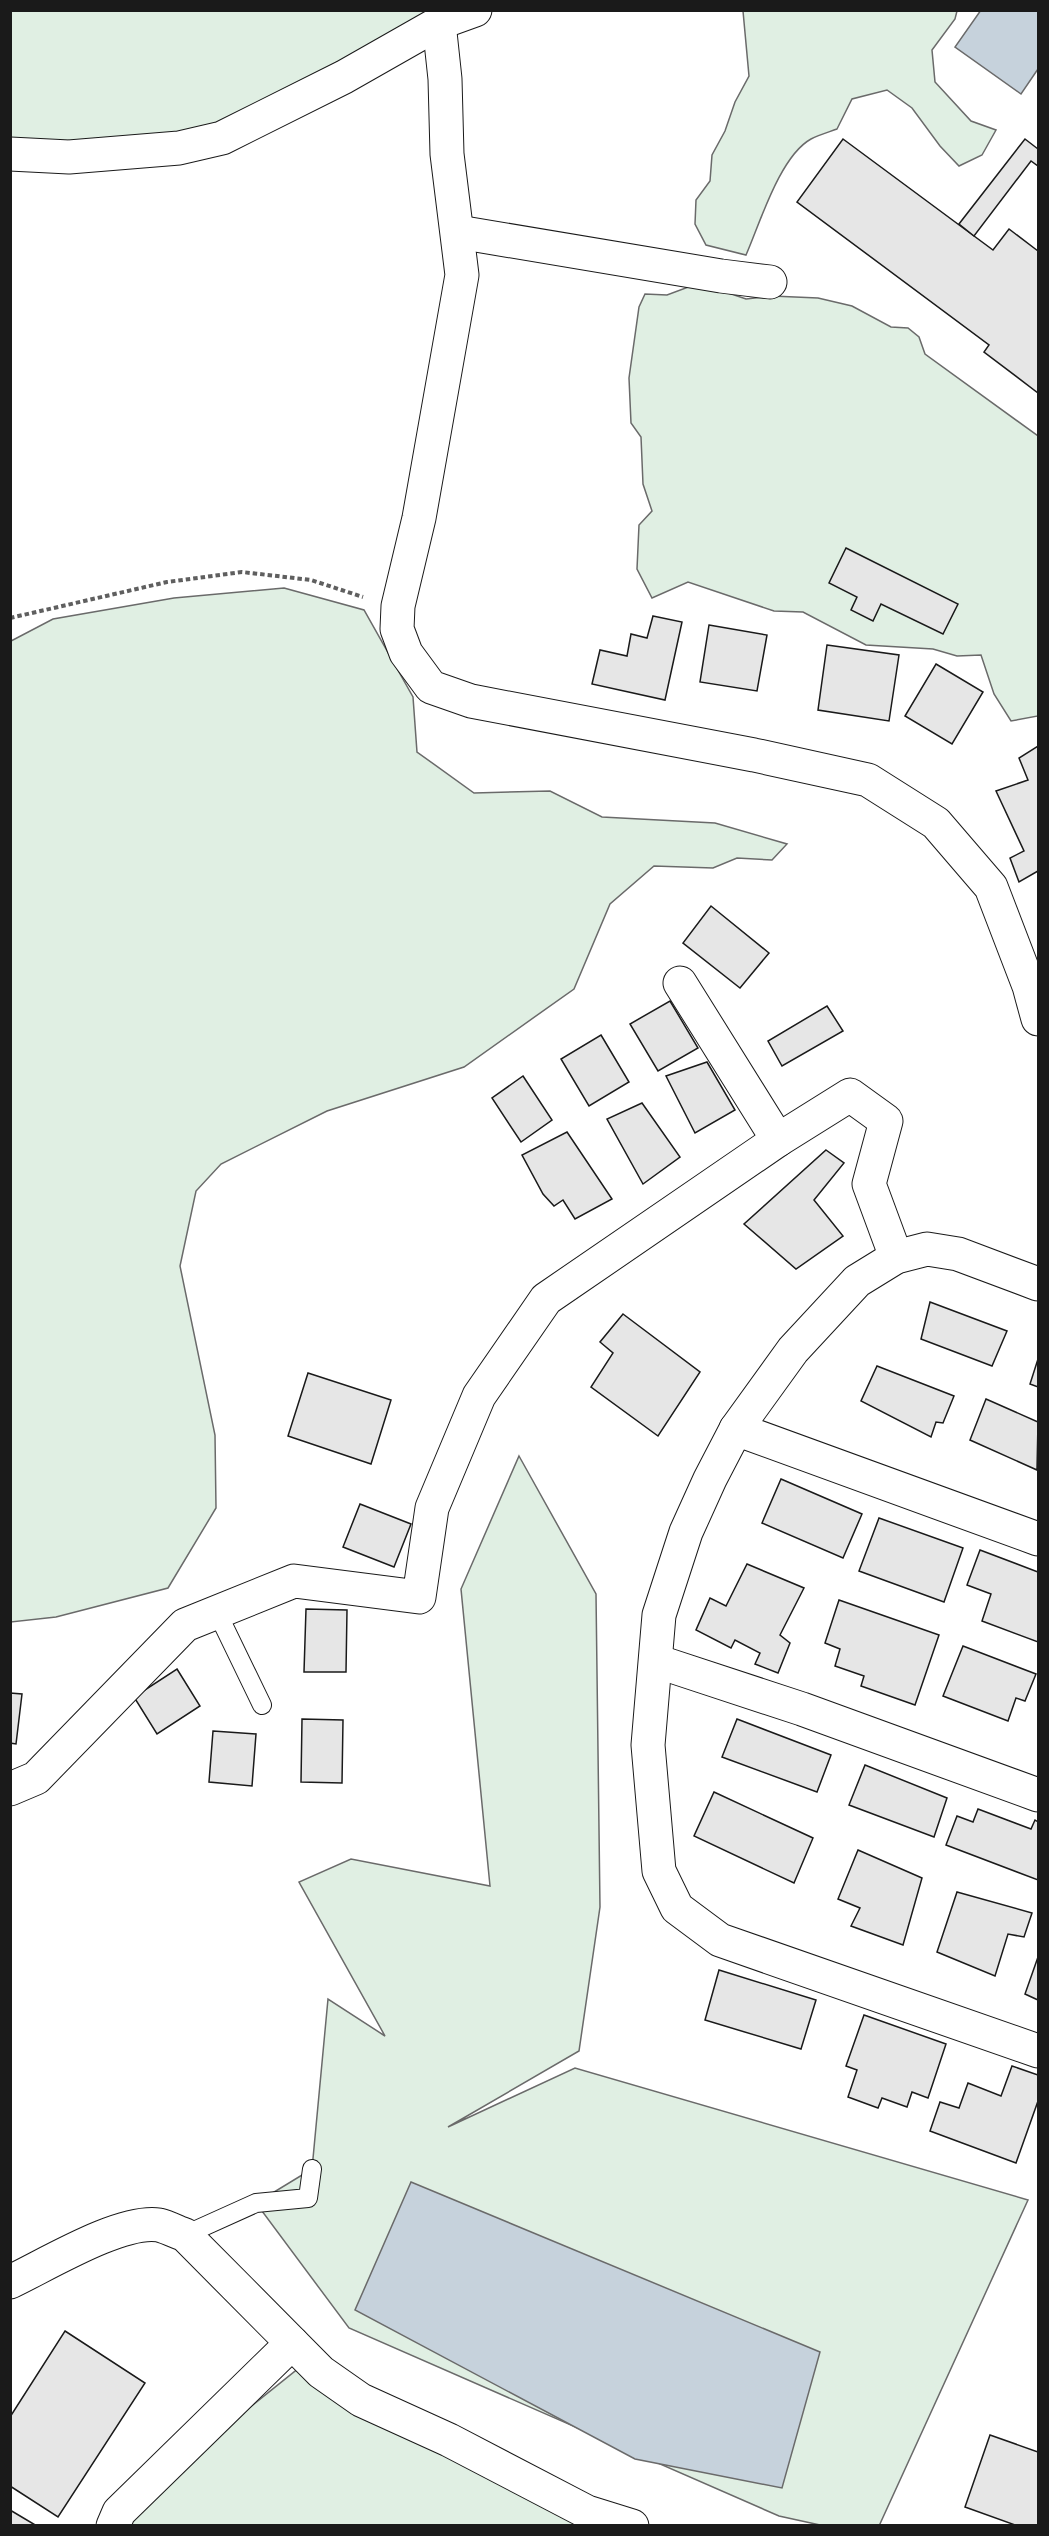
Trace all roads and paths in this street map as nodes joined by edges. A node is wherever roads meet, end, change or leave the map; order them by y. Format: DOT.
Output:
graph roads {
  1 [pos="475,10"];
  2 [pos="439,23"];
  3 [pos="10,154"];
  4 [pos="458,232"];
  5 [pos="770,282"];
  6 [pos="398,606"];
  7 [pos="10,618"];
  8 [pos="680,983"];
  9 [pos="1038,1019"];
  10 [pos="778,1140"];
  11 [pos="896,1257"];
  12 [pos="1038,1284"];
  13 [pos="736,1429"];
  14 [pos="1038,1539"];
  15 [pos="217,1612"];
  16 [pos="656,1661"];
  17 [pos="262,1705"];
  18 [pos="10,1789"];
  19 [pos="1038,1795"];
  20 [pos="1038,2051"];
  21 [pos="312,2169"];
  22 [pos="185,2235"];
  23 [pos="10,2282"];
  24 [pos="292,2343"];
  25 [pos="112,2526"];
  26 [pos="632,2526"];
  1 -- 2 [label="street"];
  2 -- 3 [label="street"];
  2 -- 4 [label="street"];
  4 -- 5 [label="street"];
  4 -- 6 [label="street"];
  6 -- 7 [label="path"];
  6 -- 9 [label="street"];
  8 -- 10 [label="street"];
  10 -- 11 [label="street"];
  10 -- 15 [label="street"];
  11 -- 12 [label="street"];
  11 -- 13 [label="street"];
  13 -- 14 [label="street"];
  13 -- 16 [label="street"];
  15 -- 17 [label="lane"];
  15 -- 18 [label="street"];
  16 -- 19 [label="street"];
  16 -- 20 [label="street"];
  21 -- 22 [label="lane"];
  22 -- 23 [label="street"];
  22 -- 24 [label="street"];
  24 -- 25 [label="street"];
  24 -- 26 [label="street"];
}
